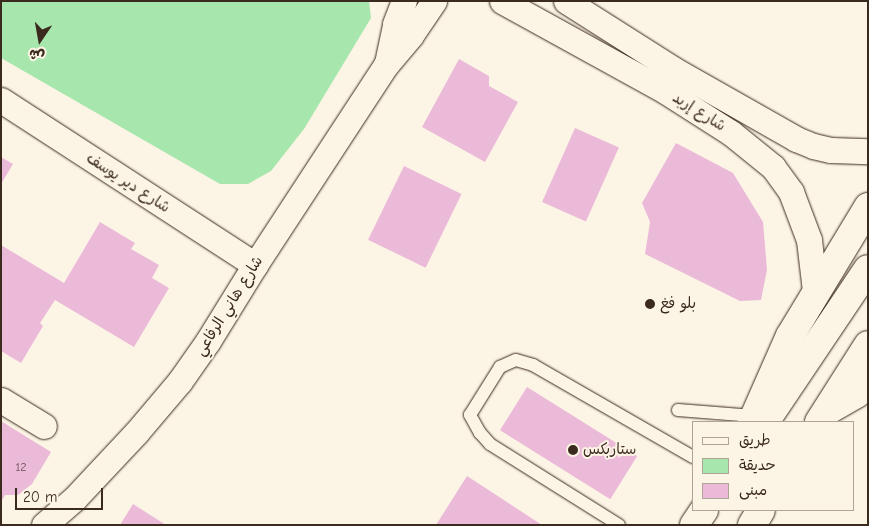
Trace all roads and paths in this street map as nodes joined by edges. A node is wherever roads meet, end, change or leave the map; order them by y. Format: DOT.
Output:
graph roads {
  1 [pos="404,1"];
  2 [pos="434,1"];
  3 [pos="502,1"];
  4 [pos="566,1"];
  5 [pos="386,65"];
  6 [pos="1,100"];
  7 [pos="868,151"];
  8 [pos="868,206"];
  9 [pos="255,265"];
  10 [pos="868,269"];
  11 [pos="816,291"];
  12 [pos="868,345"];
  13 [pos="868,382"];
  14 [pos="1,400"];
  15 [pos="678,410"];
  16 [pos="823,417"];
  17 [pos="757,420"];
  18 [pos="44,426"];
  19 [pos="692,456"];
  20 [pos="703,511"];
  21 [pos="761,511"];
  22 [pos="44,525"];
  23 [pos="620,525"];
  24 [pos="694,525"];
  25 [pos="752,525"];
  1 -- 5 [label="street, شارع هاني الرفاعي"];
  2 -- 5 [label="street, شارع هاني الرفاعي"];
  3 -- 11 [label="street, شارع إربد"];
  4 -- 7 [label="street, شارع إربد"];
  5 -- 9 [label="street, شارع هاني الرفاعي"];
  6 -- 9 [label="street, شارع دير يوسف"];
  8 -- 11 [label="main road"];
  9 -- 22 [label="street, شارع هاني الرفاعي"];
  10 -- 17 [label="main road"];
  11 -- 17 [label="main road"];
  12 -- 16 [label="main road"];
  13 -- 16 [label="main road"];
  14 -- 18 [label="street"];
  15 -- 17 [label="lane"];
  19 -- 23 [label="lane"];
  20 -- 24 [label="main road"];
  21 -- 25 [label="main road"];
}
